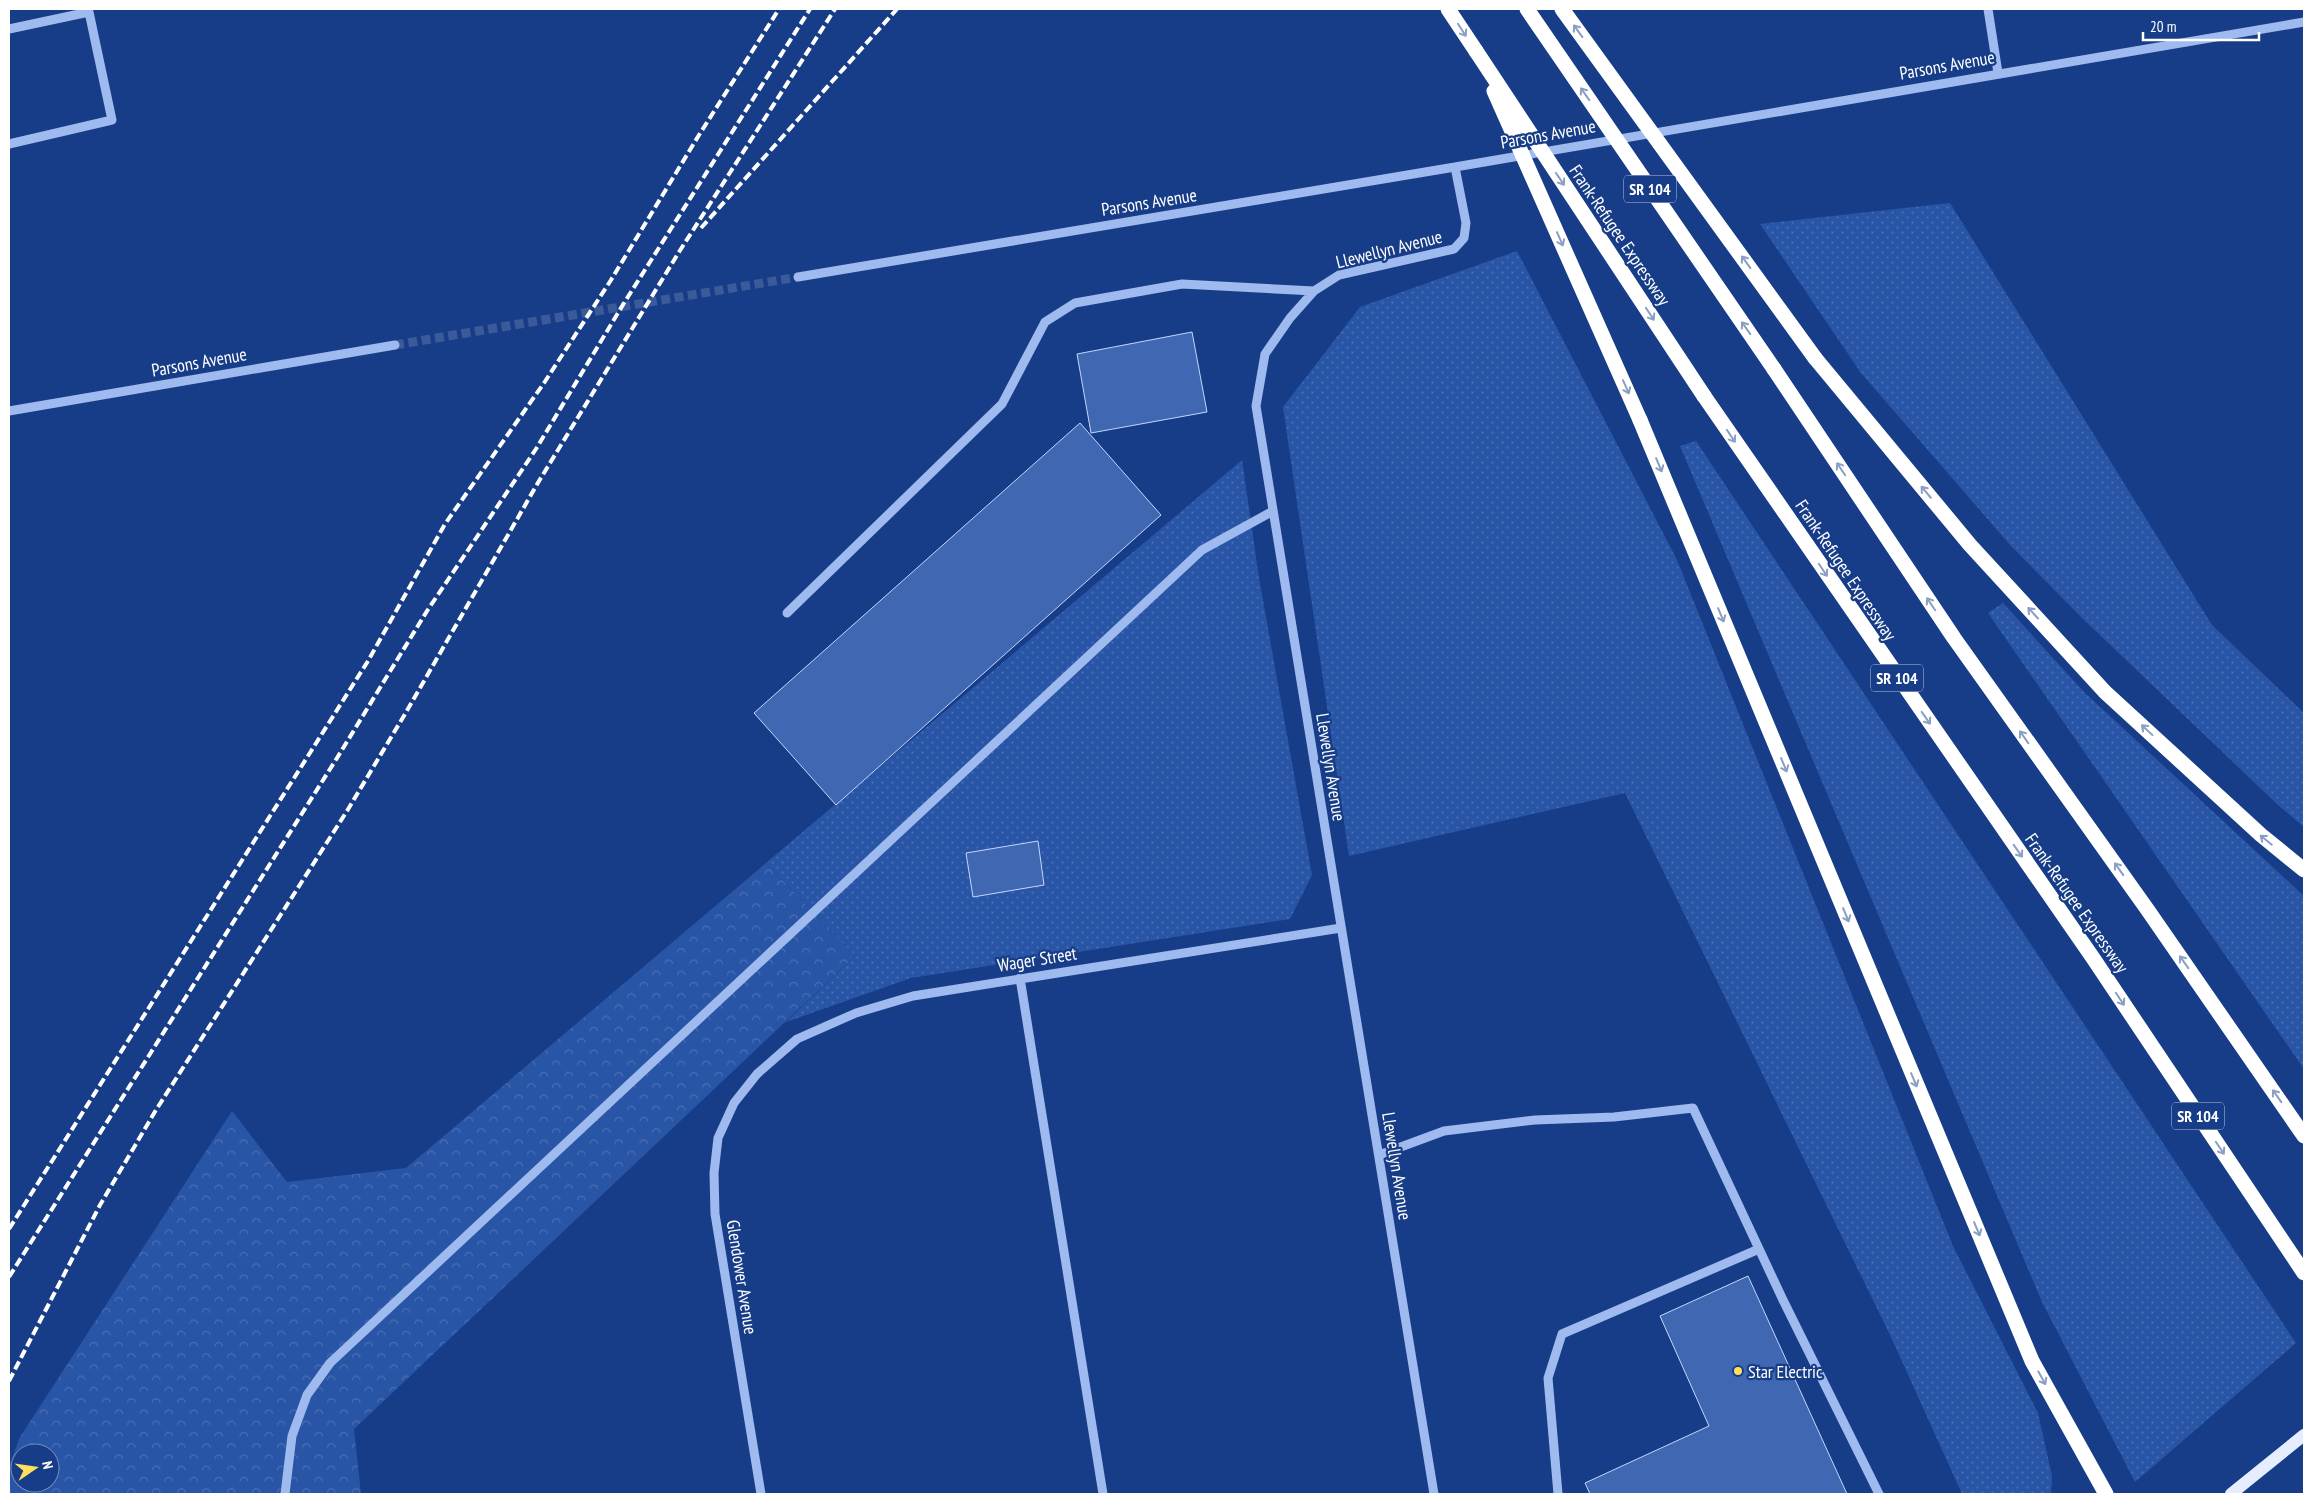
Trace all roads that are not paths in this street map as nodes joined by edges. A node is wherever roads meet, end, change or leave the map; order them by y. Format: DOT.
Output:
graph roads {
  1 [pos="1448,9"];
  2 [pos="1527,9"];
  3 [pos="1562,9"];
  4 [pos="1988,9"];
  5 [pos="2304,22"];
  6 [pos="9,29"];
  7 [pos="1476,51"];
  8 [pos="1998,72"];
  9 [pos="9,144"];
  10 [pos="1455,167"];
  11 [pos="798,277"];
  12 [pos="1314,291"];
  13 [pos="395,344"];
  14 [pos="9,411"];
  15 [pos="1273,512"];
  16 [pos="787,613"];
  17 [pos="2304,870"];
  18 [pos="1341,928"];
  19 [pos="1020,978"];
  20 [pos="757,1074"];
  21 [pos="2304,1136"];
  22 [pos="1379,1155"];
  23 [pos="1759,1249"];
  24 [pos="2304,1273"];
  25 [pos="2304,1436"];
  26 [pos="285,1494"];
  27 [pos="761,1494"];
  28 [pos="1103,1494"];
  29 [pos="1434,1494"];
  30 [pos="1558,1494"];
  31 [pos="1879,1494"];
  32 [pos="2106,1494"];
  33 [pos="2232,1494"];
  1 -- 7 [label="highway, Frank-Refugee Expressway / SR 104, one-way"];
  21 -- 2 [label="highway, SR 104, one-way, bridge"];
  17 -- 3 [label="highway, one-way, bridge"];
  4 -- 8 [label="street"];
  5 -- 8 [label="street, Parsons Avenue"];
  6 -- 9 [label="street"];
  7 -- 24 [label="highway, Frank-Refugee Expressway / SR 104, one-way, bridge"];
  7 -- 32 [label="highway, one-way, bridge"];
  8 -- 10 [label="street, Parsons Avenue"];
  10 -- 11 [label="street, Parsons Avenue"];
  10 -- 12 [label="street, Llewellyn Avenue"];
  12 -- 15 [label="street, Llewellyn Avenue"];
  12 -- 16 [label="street"];
  13 -- 14 [label="street, Parsons Avenue"];
  15 -- 18 [label="street, Llewellyn Avenue"];
  15 -- 26 [label="street"];
  18 -- 19 [label="street, Wager Street"];
  18 -- 22 [label="street, Llewellyn Avenue"];
  19 -- 20 [label="street, Wager Street"];
  19 -- 28 [label="street"];
  20 -- 27 [label="street, Glendower Avenue"];
  22 -- 23 [label="street"];
  22 -- 29 [label="street, Llewellyn Avenue"];
  23 -- 30 [label="street"];
  23 -- 31 [label="street"];
  25 -- 33 [label="main road"];
}
